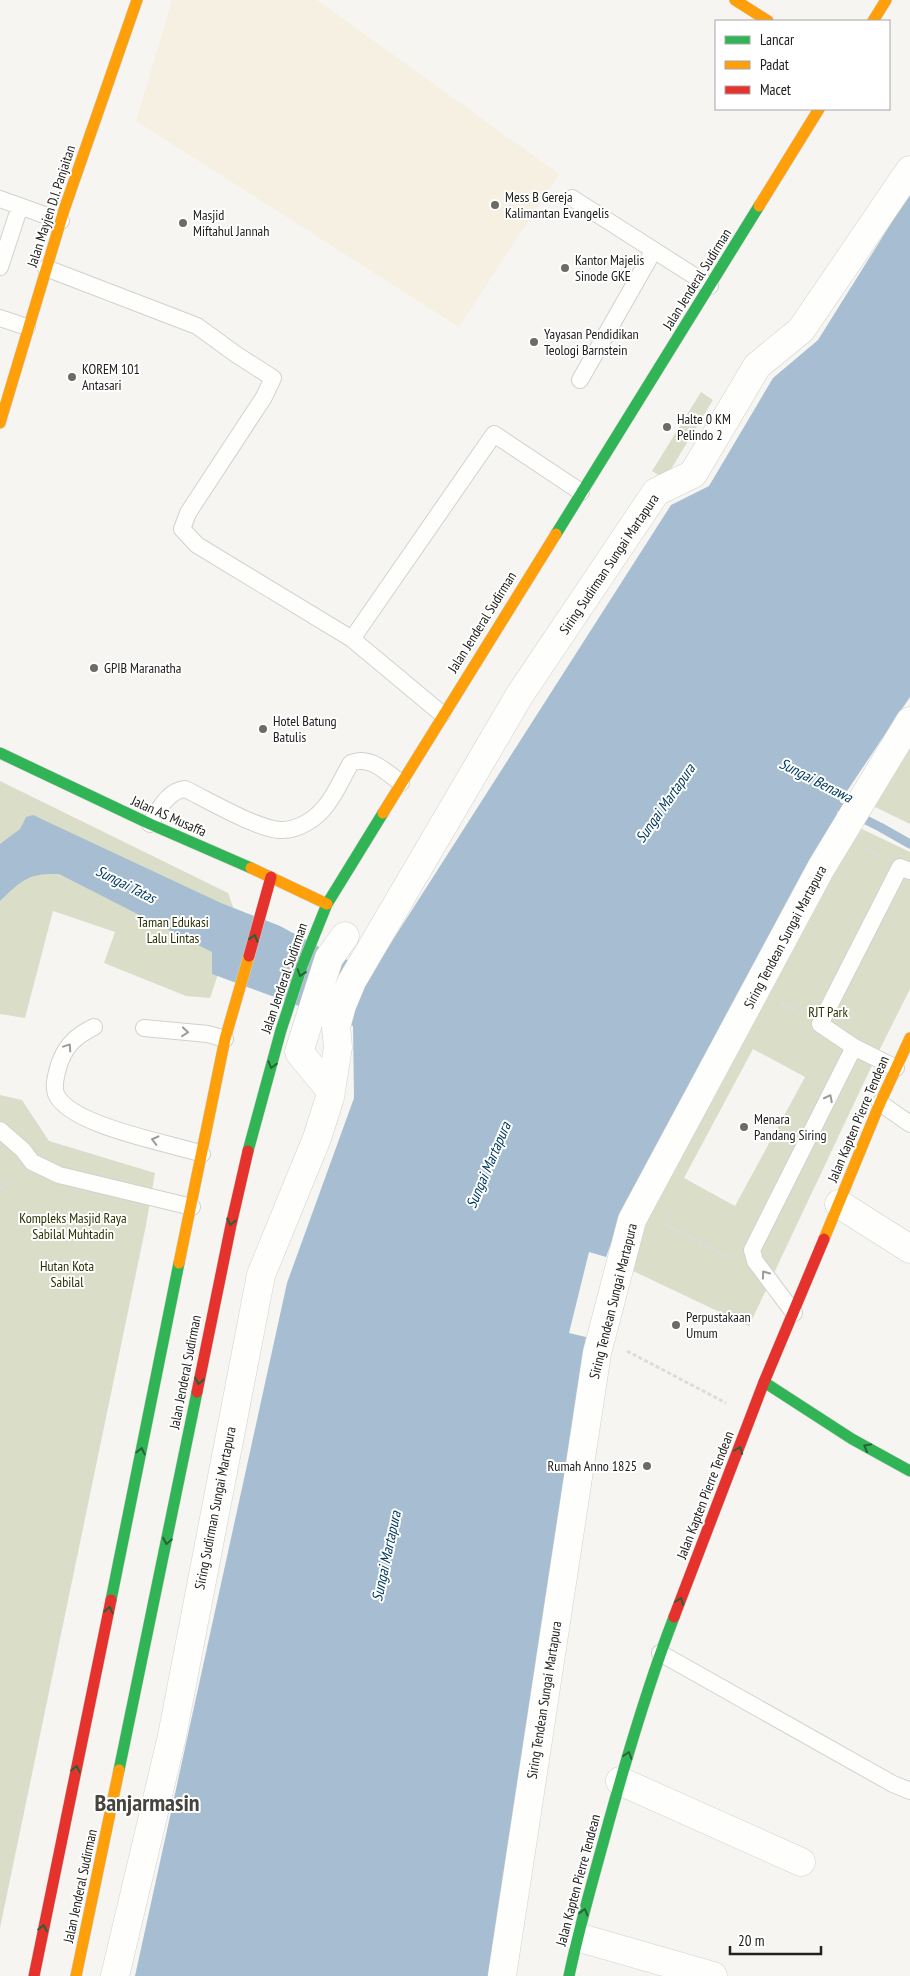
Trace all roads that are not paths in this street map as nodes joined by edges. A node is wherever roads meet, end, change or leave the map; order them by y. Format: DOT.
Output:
graph roads {
  1 [pos="137,0"];
  2 [pos="735,0"];
  3 [pos="886,0"];
  4 [pos="766,20"];
  5 [pos="874,20"];
  6 [pos="818,110"];
  7 [pos="910,170"];
  8 [pos="572,198"];
  9 [pos="0,199"];
  10 [pos="20,206"];
  11 [pos="61,221"];
  12 [pos="654,250"];
  13 [pos="0,267"];
  14 [pos="46,268"];
  15 [pos="710,286"];
  16 [pos="0,318"];
  17 [pos="28,326"];
  18 [pos="580,380"];
  19 [pos="0,423"];
  20 [pos="581,492"];
  21 [pos="352,639"];
  22 [pos="442,714"];
  23 [pos="910,721"];
  24 [pos="0,753"];
  25 [pos="401,783"];
  26 [pos="150,824"];
  27 [pos="905,869"];
  28 [pos="272,876"];
  29 [pos="327,904"];
  30 [pos="345,936"];
  31 [pos="297,1021"];
  32 [pos="94,1027"];
  33 [pos="144,1028"];
  34 [pos="910,1038"];
  35 [pos="225,1039"];
  36 [pos="854,1047"];
  37 [pos="896,1068"];
  38 [pos="331,1091"];
  39 [pos="880,1103"];
  40 [pos="910,1124"];
  41 [pos="0,1130"];
  42 [pos="202,1154"];
  43 [pos="838,1204"];
  44 [pos="192,1207"];
  45 [pos="910,1249"];
  46 [pos="794,1313"];
  47 [pos="764,1382"];
  48 [pos="910,1471"];
  49 [pos="660,1653"];
  50 [pos="620,1781"];
  51 [pos="910,1791"];
  52 [pos="801,1862"];
  53 [pos="577,1937"];
  54 [pos="34,1976"];
  55 [pos="76,1976"];
  56 [pos="115,1976"];
  57 [pos="502,1976"];
  58 [pos="569,1976"];
  59 [pos="713,1976"];
  1 -- 11 [label="main road, Jalan Mayjen D.I. Panjaitan"];
  2 -- 4 [label="main road"];
  3 -- 5 [label="main road"];
  6 -- 15 [label="main road, Jalan Jenderal Sudirman"];
  7 -- 38 [label="street, Siring Sudirman Sungai Martapura"];
  8 -- 12 [label="lane"];
  9 -- 10 [label="lane"];
  10 -- 11 [label="lane"];
  10 -- 13 [label="lane"];
  11 -- 14 [label="main road, Jalan Mayjen D.I. Panjaitan"];
  12 -- 15 [label="lane"];
  12 -- 18 [label="lane"];
  14 -- 17 [label="main road, Jalan Mayjen D.I. Panjaitan"];
  14 -- 21 [label="lane"];
  15 -- 20 [label="main road, Jalan Jenderal Sudirman"];
  16 -- 17 [label="lane"];
  17 -- 19 [label="main road, Jalan Mayjen D.I. Panjaitan"];
  20 -- 21 [label="lane"];
  20 -- 22 [label="main road, Jalan Jenderal Sudirman"];
  21 -- 22 [label="lane"];
  22 -- 25 [label="main road, Jalan Jenderal Sudirman"];
  23 -- 57 [label="street, Siring Tendean Sungai Martapura"];
  24 -- 26 [label="main road, Jalan AS Musaffa"];
  25 -- 26 [label="lane"];
  25 -- 29 [label="main road, Jalan Jenderal Sudirman"];
  26 -- 28 [label="main road, Jalan AS Musaffa"];
  27 -- 36 [label="lane"];
  28 -- 29 [label="main road, Jalan AS Musaffa"];
  35 -- 28 [label="main road, Jalan Jenderal Sudirman, one-way"];
  29 -- 31 [label="main road, Jalan Jenderal Sudirman, one-way"];
  30 -- 31 [label="street"];
  31 -- 38 [label="street"];
  31 -- 55 [label="main road, Jalan Jenderal Sudirman, one-way"];
  42 -- 32 [label="lane, one-way"];
  33 -- 35 [label="lane, one-way"];
  34 -- 37 [label="main road, Jalan Kapten Pierre Tendean"];
  35 -- 42 [label="main road, Jalan Jenderal Sudirman"];
  36 -- 37 [label="lane"];
  46 -- 36 [label="lane, one-way"];
  37 -- 39 [label="main road, Jalan Kapten Pierre Tendean"];
  38 -- 56 [label="street, Siring Sudirman Sungai Martapura"];
  39 -- 40 [label="lane"];
  39 -- 43 [label="main road, Jalan Kapten Pierre Tendean"];
  41 -- 44 [label="lane"];
  42 -- 44 [label="main road, Jalan Jenderal Sudirman"];
  43 -- 45 [label="street"];
  43 -- 46 [label="main road, Jalan Kapten Pierre Tendean"];
  54 -- 44 [label="main road, Jalan Jenderal Sudirman, one-way"];
  46 -- 47 [label="main road, Jalan Kapten Pierre Tendean"];
  48 -- 47 [label="main road, one-way"];
  49 -- 47 [label="main road, Jalan Kapten Pierre Tendean, one-way"];
  50 -- 49 [label="main road, Jalan Kapten Pierre Tendean, one-way"];
  49 -- 51 [label="lane"];
  50 -- 52 [label="street"];
  53 -- 50 [label="main road, Jalan Kapten Pierre Tendean, one-way"];
  53 -- 58 [label="main road, Jalan Kapten Pierre Tendean"];
  53 -- 59 [label="street"];
}
